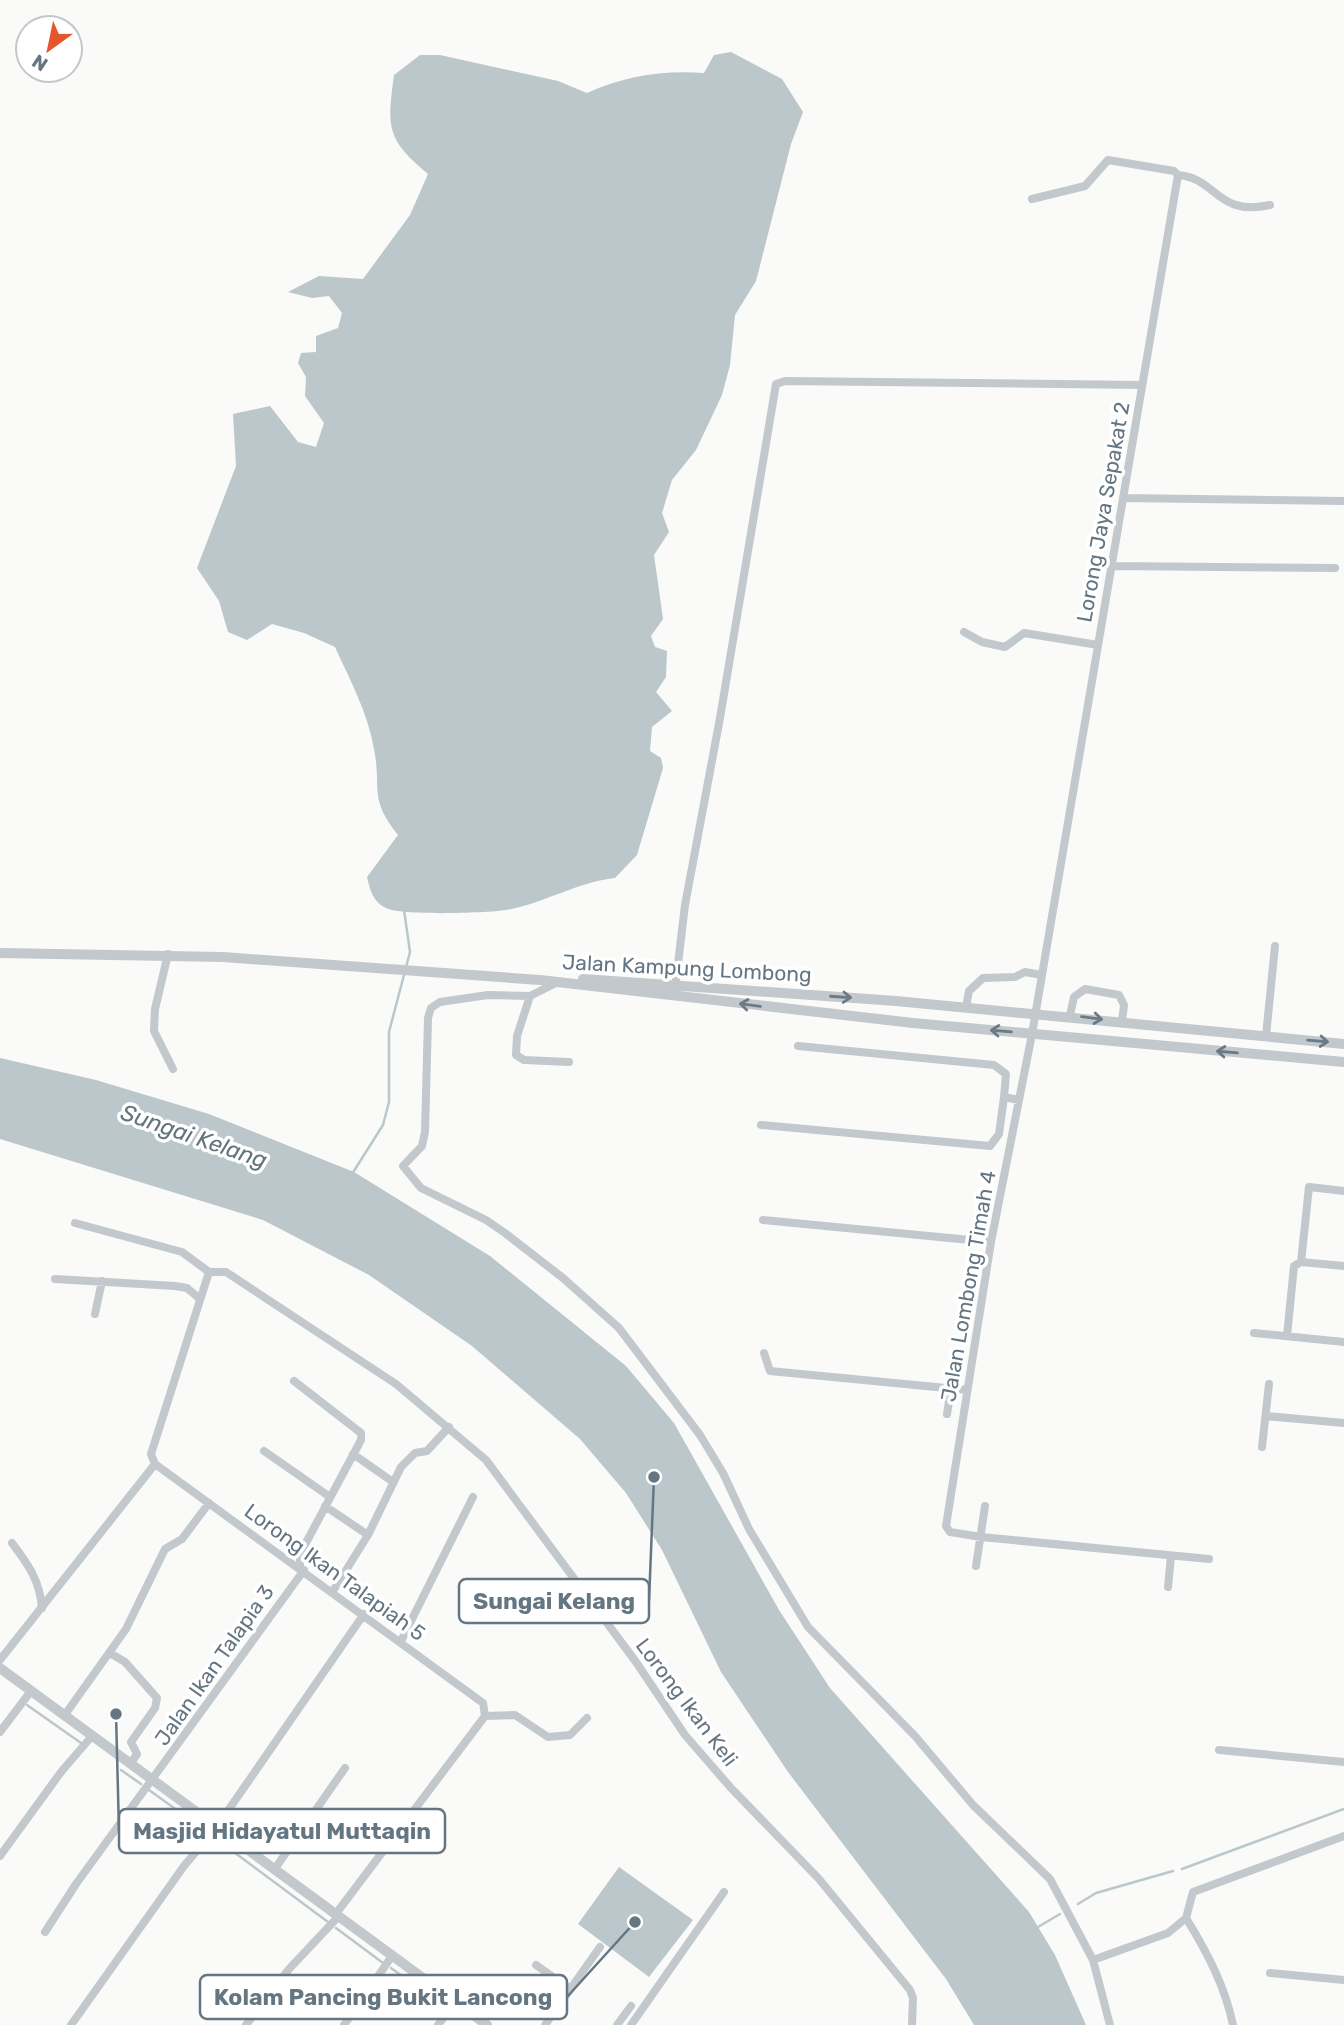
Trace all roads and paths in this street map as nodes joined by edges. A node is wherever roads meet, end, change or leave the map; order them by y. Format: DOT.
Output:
graph roads {
  1 [pos="1178,175"];
  2 [pos="1032,199"];
  3 [pos="1270,205"];
  4 [pos="1142,385"];
  5 [pos="1123,498"];
  6 [pos="1344,500"];
  7 [pos="1111,566"];
  8 [pos="1335,569"];
  9 [pos="964,632"];
  10 [pos="1098,645"];
  11 [pos="1275,947"];
  12 [pos="0,953"];
  13 [pos="168,954"];
  14 [pos="1042,975"];
  15 [pos="540,980"];
  16 [pos="558,982"];
  17 [pos="675,990"];
  18 [pos="530,996"];
  19 [pos="965,1007"];
  20 [pos="1035,1014"];
  21 [pos="1070,1015"];
  22 [pos="1122,1022"];
  23 [pos="1032,1034"];
  24 [pos="1266,1036"];
  25 [pos="1344,1044"];
  26 [pos="798,1046"];
  27 [pos="569,1062"];
  28 [pos="1344,1062"];
  29 [pos="173,1069"];
  30 [pos="1004,1097"];
  31 [pos="1020,1100"];
  32 [pos="761,1125"];
  33 [pos="1344,1191"];
  34 [pos="762,1220"];
  35 [pos="75,1223"];
  36 [pos="991,1242"];
  37 [pos="1300,1262"];
  38 [pos="1344,1266"];
  39 [pos="209,1272"];
  40 [pos="55,1279"];
  41 [pos="102,1281"];
  42 [pos="200,1299"];
  43 [pos="95,1314"];
  44 [pos="1254,1333"];
  45 [pos="1287,1336"];
  46 [pos="1344,1342"];
  47 [pos="764,1353"];
  48 [pos="956,1358"];
  49 [pos="294,1381"];
  50 [pos="1269,1384"];
  51 [pos="951,1389"];
  52 [pos="967,1390"];
  53 [pos="947,1414"];
  54 [pos="1266,1416"];
  55 [pos="1344,1423"];
  56 [pos="449,1427"];
  57 [pos="1262,1447"];
  58 [pos="264,1451"];
  59 [pos="353,1454"];
  60 [pos="155,1464"];
  61 [pos="393,1482"];
  62 [pos="474,1497"];
  63 [pos="328,1502"];
  64 [pos="209,1503"];
  65 [pos="985,1506"];
  66 [pos="368,1535"];
  67 [pos="981,1537"];
  68 [pos="12,1543"];
  69 [pos="1171,1556"];
  70 [pos="1209,1559"];
  71 [pos="976,1566"];
  72 [pos="302,1569"];
  73 [pos="1168,1587"];
  74 [pos="333,1591"];
  75 [pos="43,1608"];
  76 [pos="364,1614"];
  77 [pos="401,1641"];
  78 [pos="110,1653"];
  79 [pos="0,1660"];
  80 [pos="0,1668"];
  81 [pos="31,1691"];
  82 [pos="64,1716"];
  83 [pos="485,1716"];
  84 [pos="587,1718"];
  85 [pos="0,1732"];
  86 [pos="92,1736"];
  87 [pos="1219,1751"];
  88 [pos="1344,1762"];
  89 [pos="131,1763"];
  90 [pos="345,1768"];
  91 [pos="153,1781"];
  92 [pos="216,1828"];
  93 [pos="1344,1836"];
  94 [pos="0,1856"];
  95 [pos="274,1870"];
  96 [pos="724,1892"];
  97 [pos="336,1916"];
  98 [pos="1186,1918"];
  99 [pos="45,1932"];
  100 [pos="600,1947"];
  101 [pos="392,1956"];
  102 [pos="1093,1960"];
  103 [pos="536,1965"];
  104 [pos="1270,1973"];
  105 [pos="1344,1979"];
  106 [pos="570,1989"];
  107 [pos="455,2002"];
  108 [pos="631,2006"];
  109 [pos="71,2025"];
  110 [pos="246,2025"];
  111 [pos="344,2025"];
  112 [pos="438,2025"];
  113 [pos="487,2025"];
  114 [pos="545,2025"];
  115 [pos="617,2025"];
  116 [pos="631,2025"];
  117 [pos="912,2025"];
  118 [pos="1110,2025"];
  119 [pos="1233,2025"];
  1 -- 2 [label="street"];
  1 -- 3 [label="street"];
  1 -- 4 [label="street, Lorong Jaya Sepakat 2"];
  4 -- 5 [label="street, Lorong Jaya Sepakat 2"];
  4 -- 17 [label="street"];
  5 -- 6 [label="street"];
  5 -- 7 [label="street, Lorong Jaya Sepakat 2"];
  7 -- 8 [label="street"];
  7 -- 10 [label="street, Lorong Jaya Sepakat 2"];
  9 -- 10 [label="street"];
  10 -- 14 [label="street, Lorong Jaya Sepakat 2"];
  11 -- 24 [label="street"];
  12 -- 13 [label="street"];
  13 -- 15 [label="street"];
  13 -- 29 [label="street"];
  14 -- 19 [label="street"];
  14 -- 20 [label="street, Lorong Jaya Sepakat 2"];
  15 -- 16 [label="street, Jalan Kampung Lombong"];
  15 -- 17 [label="street, Jalan Kampung Lombong"];
  16 -- 17 [label="street, Jalan Kampung Lombong"];
  16 -- 18 [label="street"];
  17 -- 19 [label="street, Jalan Kampung Lombong, one-way"];
  23 -- 17 [label="street, Jalan Kampung Lombong, one-way"];
  18 -- 27 [label="street"];
  18 -- 102 [label="street"];
  19 -- 20 [label="street, Jalan Kampung Lombong"];
  20 -- 21 [label="street, Jalan Kampung Lombong"];
  20 -- 23 [label="street, Jalan Lombong Timah 4"];
  21 -- 22 [label="street, Jalan Kampung Lombong, one-way"];
  21 -- 22 [label="street"];
  22 -- 24 [label="street, Jalan Kampung Lombong"];
  28 -- 23 [label="street, Jalan Kampung Lombong, one-way"];
  23 -- 31 [label="street, Jalan Lombong Timah 4"];
  24 -- 25 [label="street, Jalan Kampung Lombong, one-way"];
  26 -- 30 [label="street"];
  30 -- 31 [label="street"];
  30 -- 32 [label="street"];
  31 -- 36 [label="street, Jalan Lombong Timah 4"];
  33 -- 37 [label="street"];
  34 -- 36 [label="street"];
  35 -- 39 [label="street, Lorong Ikan Keli"];
  36 -- 52 [label="street, Jalan Lombong Timah 4"];
  37 -- 38 [label="street"];
  37 -- 45 [label="street"];
  39 -- 42 [label="street"];
  39 -- 56 [label="street, Lorong Ikan Keli"];
  40 -- 41 [label="street"];
  41 -- 42 [label="street"];
  41 -- 43 [label="street"];
  42 -- 60 [label="street"];
  44 -- 45 [label="street"];
  45 -- 46 [label="street"];
  47 -- 51 [label="street"];
  48 -- 51 [label="street"];
  49 -- 59 [label="street"];
  50 -- 54 [label="street"];
  51 -- 52 [label="street"];
  51 -- 53 [label="street"];
  52 -- 67 [label="street, Jalan Lombong Timah 4"];
  54 -- 55 [label="street"];
  54 -- 57 [label="street"];
  56 -- 61 [label="street"];
  56 -- 117 [label="street, Lorong Ikan Keli"];
  58 -- 63 [label="street"];
  59 -- 61 [label="street"];
  59 -- 63 [label="street, Jalan Ikan Talapia 3"];
  60 -- 64 [label="street, Lorong Ikan Talapiah 5"];
  60 -- 75 [label="street"];
  61 -- 66 [label="street"];
  62 -- 77 [label="street"];
  63 -- 66 [label="street"];
  63 -- 72 [label="street, Jalan Ikan Talapia 3"];
  64 -- 72 [label="street, Lorong Ikan Talapiah 5"];
  64 -- 78 [label="street"];
  65 -- 67 [label="street"];
  66 -- 74 [label="street"];
  67 -- 69 [label="street"];
  67 -- 71 [label="street"];
  68 -- 75 [label="street"];
  69 -- 70 [label="street"];
  69 -- 73 [label="street"];
  72 -- 74 [label="street, Lorong Ikan Talapiah 5"];
  72 -- 91 [label="street, Jalan Ikan Talapia 3"];
  74 -- 76 [label="street, Lorong Ikan Talapiah 5"];
  75 -- 79 [label="street"];
  76 -- 77 [label="street, Lorong Ikan Talapiah 5"];
  76 -- 92 [label="street"];
  77 -- 83 [label="street, Lorong Ikan Talapiah 5"];
  78 -- 82 [label="street"];
  78 -- 89 [label="street"];
  80 -- 81 [label="street"];
  81 -- 82 [label="street"];
  81 -- 85 [label="street"];
  82 -- 86 [label="street"];
  83 -- 84 [label="street"];
  83 -- 97 [label="street"];
  86 -- 89 [label="street"];
  86 -- 94 [label="street"];
  87 -- 88 [label="street"];
  89 -- 91 [label="street"];
  90 -- 95 [label="street"];
  91 -- 92 [label="street"];
  91 -- 99 [label="street, Jalan Ikan Talapia 3"];
  92 -- 95 [label="street"];
  92 -- 109 [label="street"];
  93 -- 98 [label="street"];
  95 -- 97 [label="street"];
  96 -- 116 [label="street"];
  97 -- 101 [label="street"];
  97 -- 110 [label="street"];
  98 -- 102 [label="street"];
  98 -- 119 [label="street"];
  100 -- 106 [label="street"];
  101 -- 107 [label="street"];
  101 -- 111 [label="street"];
  102 -- 118 [label="street"];
  103 -- 106 [label="street"];
  104 -- 105 [label="street"];
  106 -- 114 [label="street"];
  107 -- 112 [label="street"];
  107 -- 113 [label="street"];
  108 -- 115 [label="street"];
}
